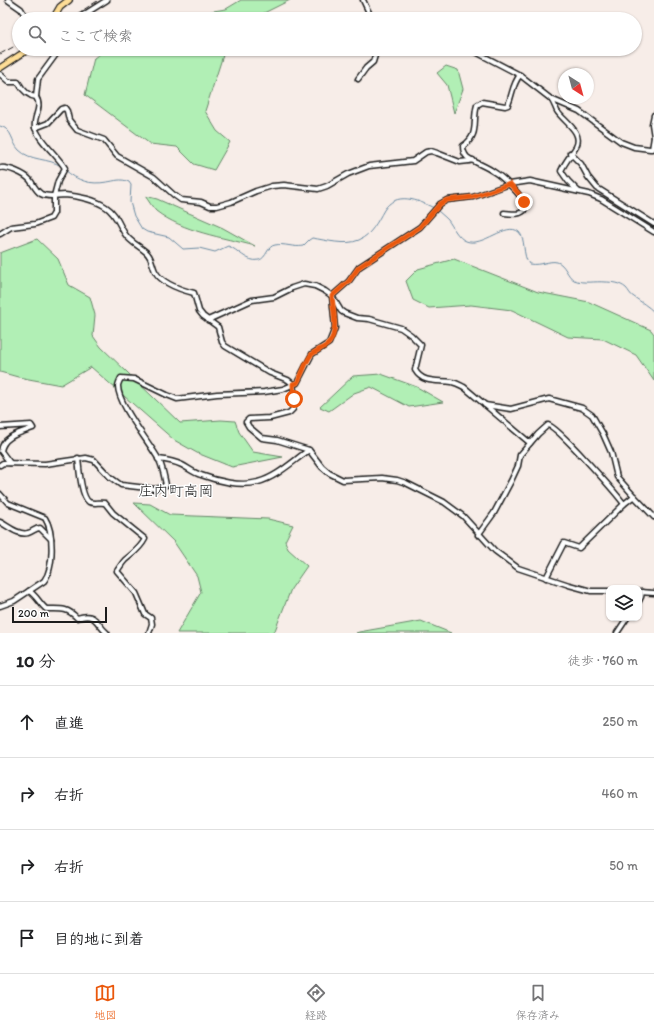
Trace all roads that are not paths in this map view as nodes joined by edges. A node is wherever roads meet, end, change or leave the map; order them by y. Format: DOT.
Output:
graph roads {
  1 [pos="8,0"];
  2 [pos="69,0"];
  3 [pos="107,0"];
  4 [pos="363,0"];
  5 [pos="24,12"];
  6 [pos="57,12"];
  7 [pos="88,12"];
  8 [pos="369,12"];
  9 [pos="18,56"];
  10 [pos="55,56"];
  11 [pos="375,56"];
  12 [pos="483,56"];
  13 [pos="0,68"];
  14 [pos="0,74"];
  15 [pos="520,75"];
  16 [pos="358,79"];
  17 [pos="36,97"];
  18 [pos="552,99"];
  19 [pos="654,115"];
  20 [pos="35,128"];
  21 [pos="654,137"];
  22 [pos="570,153"];
  23 [pos="473,160"];
  24 [pos="0,168"];
  25 [pos="510,184"];
  26 [pos="578,191"];
  27 [pos="54,196"];
  28 [pos="504,213"];
  29 [pos="654,224"];
  30 [pos="654,232"];
  31 [pos="0,234"];
  32 [pos="332,296"];
  33 [pos="208,320"];
  34 [pos="293,384"];
  35 [pos="485,405"];
  36 [pos="0,427"];
  37 [pos="530,443"];
  38 [pos="309,450"];
  39 [pos="78,458"];
  40 [pos="158,459"];
  41 [pos="10,464"];
  42 [pos="0,465"];
  43 [pos="0,494"];
  44 [pos="634,496"];
  45 [pos="624,504"];
  46 [pos="654,517"];
  47 [pos="0,522"];
  48 [pos="478,535"];
  49 [pos="51,540"];
  50 [pos="546,578"];
  51 [pos="29,591"];
  52 [pos="606,591"];
  53 [pos="642,592"];
  54 [pos="654,592"];
  55 [pos="0,606"];
  56 [pos="625,621"];
  57 [pos="107,633"];
  58 [pos="149,633"];
  59 [pos="617,633"];
  1 -- 5 [label="street"];
  2 -- 6 [label="main road"];
  3 -- 7 [label="street"];
  4 -- 8 [label="street"];
  9 -- 13 [label="main road"];
  10 -- 17 [label="street"];
  11 -- 16 [label="street"];
  12 -- 15 [label="street"];
  14 -- 17 [label="street"];
  15 -- 18 [label="street"];
  15 -- 23 [label="street"];
  17 -- 20 [label="street"];
  18 -- 21 [label="street"];
  18 -- 22 [label="street"];
  19 -- 21 [label="street"];
  20 -- 23 [label="street"];
  20 -- 27 [label="street"];
  22 -- 26 [label="street"];
  22 -- 29 [label="street"];
  23 -- 25 [label="street"];
  24 -- 27 [label="street"];
  25 -- 26 [label="street"];
  25 -- 28 [label="street"];
  25 -- 32 [label="street"];
  26 -- 30 [label="street"];
  27 -- 31 [label="street"];
  27 -- 33 [label="street"];
  32 -- 33 [label="street"];
  32 -- 34 [label="street"];
  32 -- 35 [label="street"];
  33 -- 34 [label="street"];
  34 -- 38 [label="street"];
  34 -- 40 [label="street"];
  35 -- 37 [label="street"];
  35 -- 44 [label="street"];
  36 -- 41 [label="street"];
  37 -- 45 [label="street"];
  37 -- 48 [label="street"];
  38 -- 40 [label="street"];
  38 -- 48 [label="street"];
  39 -- 40 [label="street"];
  39 -- 41 [label="street"];
  39 -- 58 [label="street"];
  41 -- 42 [label="street"];
  43 -- 49 [label="street"];
  44 -- 45 [label="street"];
  44 -- 46 [label="street"];
  45 -- 50 [label="street"];
  47 -- 49 [label="street"];
  48 -- 50 [label="street"];
  49 -- 51 [label="street"];
  50 -- 52 [label="street"];
  51 -- 55 [label="street"];
  51 -- 57 [label="street"];
  53 -- 54 [label="street"];
  56 -- 59 [label="street"];
}
